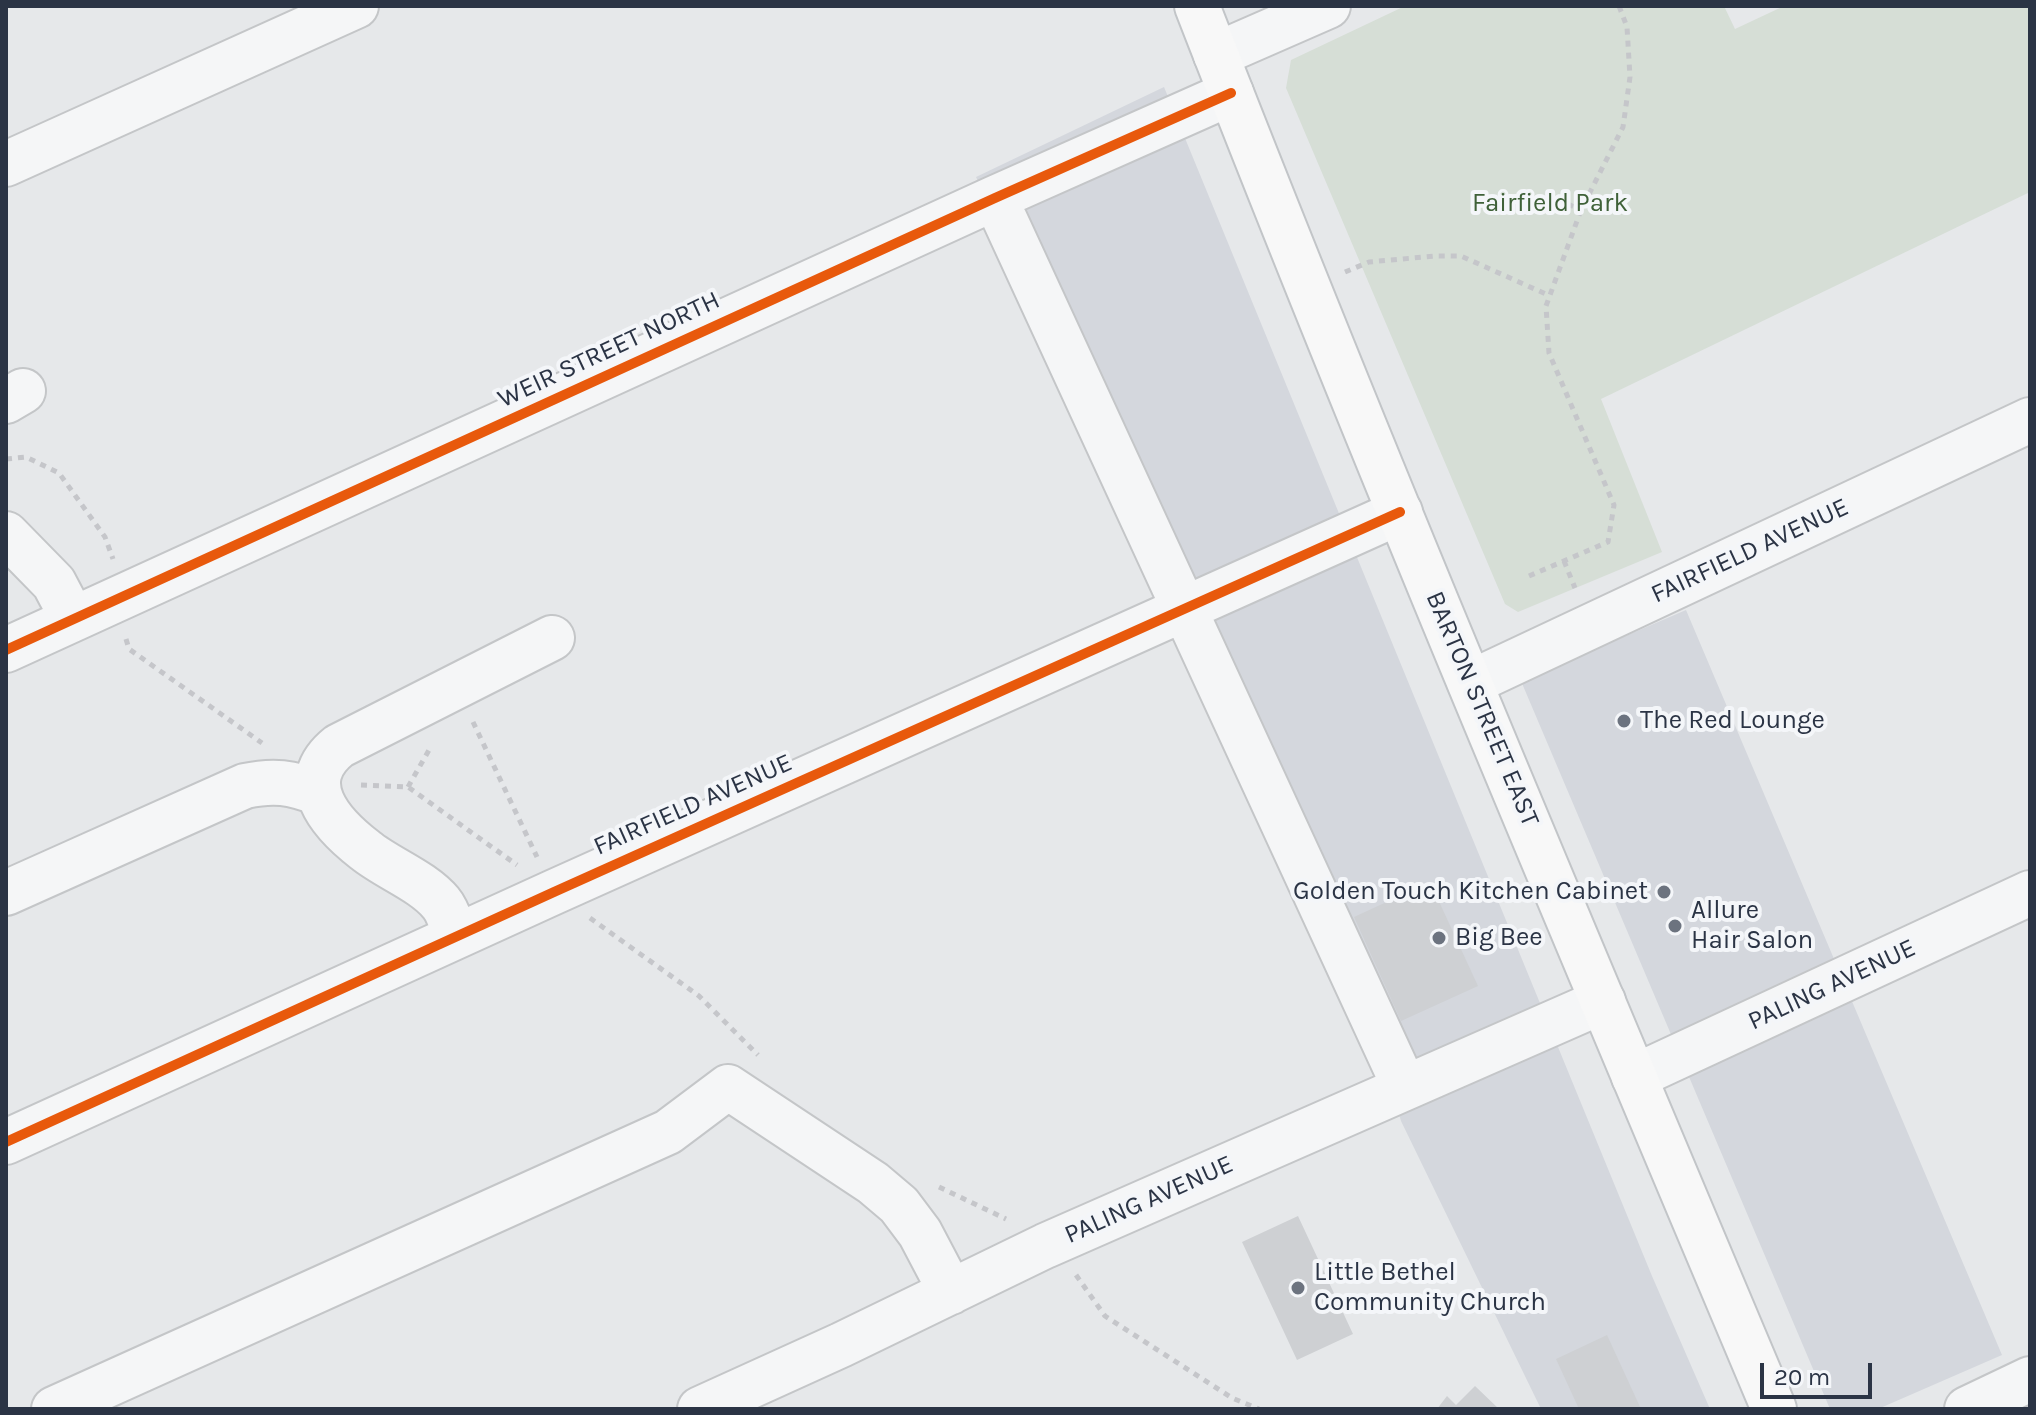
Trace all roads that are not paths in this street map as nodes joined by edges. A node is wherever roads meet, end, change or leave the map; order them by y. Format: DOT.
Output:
graph roads {
  1 [pos="356,6"];
  2 [pos="1197,6"];
  3 [pos="1328,6"];
  4 [pos="1224,74"];
  5 [pos="6,164"];
  6 [pos="995,198"];
  7 [pos="2030,420"];
  8 [pos="1400,512"];
  9 [pos="6,534"];
  10 [pos="1184,609"];
  11 [pos="73,619"];
  12 [pos="552,638"];
  13 [pos="6,650"];
  14 [pos="1470,683"];
  15 [pos="317,786"];
  16 [pos="6,893"];
  17 [pos="2030,893"];
  18 [pos="456,936"];
  19 [pos="1603,1001"];
  20 [pos="1634,1077"];
  21 [pos="1405,1088"];
  22 [pos="6,1142"];
  23 [pos="951,1292"];
  24 [pos="2030,1379"];
  25 [pos="54,1409"];
  26 [pos="700,1409"];
  27 [pos="1774,1409"];
  28 [pos="1967,1409"];
  1 -- 5 [label="street"];
  2 -- 4 [label="main road, BARTON STREET EAST"];
  3 -- 4 [label="street, WEIR STREET NORTH"];
  4 -- 6 [label="street, WEIR STREET NORTH"];
  4 -- 8 [label="main road, BARTON STREET EAST"];
  6 -- 10 [label="street"];
  6 -- 11 [label="street, WEIR STREET NORTH"];
  7 -- 14 [label="street, FAIRFIELD AVENUE"];
  8 -- 10 [label="street, FAIRFIELD AVENUE"];
  8 -- 14 [label="main road, BARTON STREET EAST"];
  9 -- 11 [label="street"];
  10 -- 18 [label="street, FAIRFIELD AVENUE"];
  10 -- 21 [label="street"];
  11 -- 13 [label="street, WEIR STREET NORTH"];
  12 -- 15 [label="street"];
  14 -- 19 [label="main road, BARTON STREET EAST"];
  15 -- 16 [label="street"];
  15 -- 18 [label="street"];
  17 -- 20 [label="street, PALING AVENUE"];
  18 -- 22 [label="street, FAIRFIELD AVENUE"];
  19 -- 20 [label="main road, BARTON STREET EAST"];
  19 -- 21 [label="street, PALING AVENUE"];
  20 -- 27 [label="main road, BARTON STREET EAST"];
  21 -- 23 [label="street, PALING AVENUE"];
  23 -- 25 [label="street"];
  23 -- 26 [label="street, PALING AVENUE"];
  24 -- 28 [label="street"];
}
